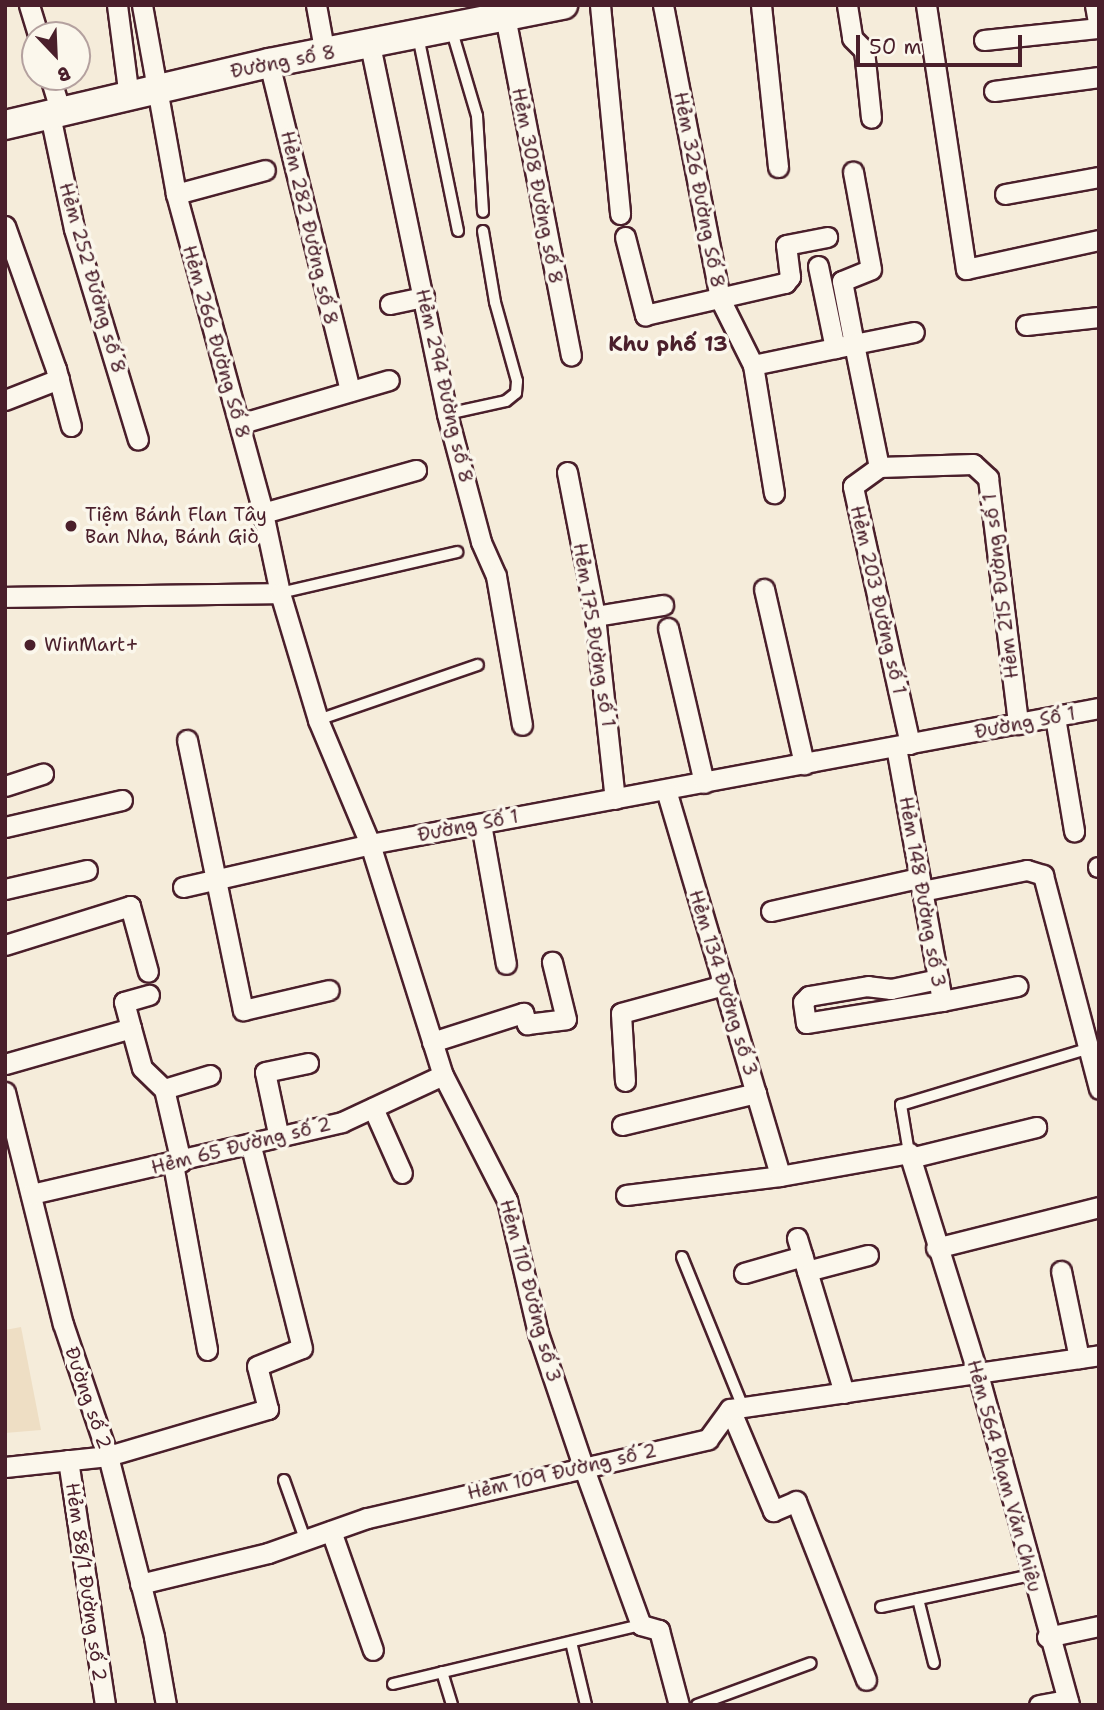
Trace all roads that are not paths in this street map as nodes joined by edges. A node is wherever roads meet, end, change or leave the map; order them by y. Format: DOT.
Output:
graph roads {
  1 [pos="117,5"];
  2 [pos="142,5"];
  3 [pos="316,5"];
  4 [pos="562,5"];
  5 [pos="600,5"];
  6 [pos="663,5"];
  7 [pos="761,5"];
  8 [pos="847,5"];
  9 [pos="926,5"];
  10 [pos="1095,5"];
  11 [pos="504,11"];
  12 [pos="450,26"];
  13 [pos="1099,28"];
  14 [pos="417,32"];
  15 [pos="984,40"];
  16 [pos="370,45"];
  17 [pos="325,54"];
  18 [pos="269,63"];
  19 [pos="1099,77"];
  20 [pos="52,91"];
  21 [pos="994,92"];
  22 [pos="142,94"];
  23 [pos="55,113"];
  24 [pos="871,118"];
  25 [pos="5,125"];
  26 [pos="778,167"];
  27 [pos="265,170"];
  28 [pos="853,172"];
  29 [pos="1099,177"];
  30 [pos="176,194"];
  31 [pos="1005,194"];
  32 [pos="484,212"];
  33 [pos="620,214"];
  34 [pos="5,226"];
  35 [pos="458,231"];
  36 [pos="483,231"];
  37 [pos="625,237"];
  38 [pos="827,237"];
  39 [pos="1099,240"];
  40 [pos="818,266"];
  41 [pos="424,296"];
  42 [pos="720,299"];
  43 [pos="390,304"];
  44 [pos="1099,317"];
  45 [pos="1026,325"];
  46 [pos="914,332"];
  47 [pos="845,346"];
  48 [pos="571,355"];
  49 [pos="753,365"];
  50 [pos="59,379"];
  51 [pos="389,380"];
  52 [pos="350,391"];
  53 [pos="5,400"];
  54 [pos="447,414"];
  55 [pos="239,424"];
  56 [pos="71,426"];
  57 [pos="138,440"];
  58 [pos="879,467"];
  59 [pos="415,470"];
  60 [pos="567,472"];
  61 [pos="775,493"];
  62 [pos="263,513"];
  63 [pos="457,552"];
  64 [pos="764,589"];
  65 [pos="280,593"];
  66 [pos="5,597"];
  67 [pos="663,605"];
  68 [pos="595,616"];
  69 [pos="668,628"];
  70 [pos="478,665"];
  71 [pos="1099,708"];
  72 [pos="1055,718"];
  73 [pos="318,720"];
  74 [pos="1018,724"];
  75 [pos="523,725"];
  76 [pos="187,740"];
  77 [pos="903,746"];
  78 [pos="804,765"];
  79 [pos="43,774"];
  80 [pos="704,783"];
  81 [pos="5,786"];
  82 [pos="666,790"];
  83 [pos="615,799"];
  84 [pos="122,800"];
  85 [pos="481,824"];
  86 [pos="5,827"];
  87 [pos="1074,831"];
  88 [pos="370,844"];
  89 [pos="87,870"];
  90 [pos="216,880"];
  91 [pos="920,884"];
  92 [pos="184,887"];
  93 [pos="5,889"];
  94 [pos="771,911"];
  95 [pos="5,945"];
  96 [pos="552,962"];
  97 [pos="506,964"];
  98 [pos="148,972"];
  99 [pos="938,979"];
  100 [pos="724,985"];
  101 [pos="1018,986"];
  102 [pos="329,990"];
  103 [pos="149,995"];
  104 [pos="942,1001"];
  105 [pos="131,1028"];
  106 [pos="432,1042"];
  107 [pos="1087,1049"];
  108 [pos="308,1063"];
  109 [pos="5,1064"];
  110 [pos="443,1075"];
  111 [pos="210,1076"];
  112 [pos="625,1081"];
  113 [pos="164,1089"];
  114 [pos="1099,1089"];
  115 [pos="5,1092"];
  116 [pos="756,1093"];
  117 [pos="373,1108"];
  118 [pos="622,1125"];
  119 [pos="1037,1127"];
  120 [pos="279,1138"];
  121 [pos="251,1146"];
  122 [pos="909,1156"];
  123 [pos="177,1163"];
  124 [pos="402,1174"];
  125 [pos="780,1176"];
  126 [pos="31,1194"];
  127 [pos="626,1195"];
  128 [pos="1099,1208"];
  129 [pos="936,1248"];
  130 [pos="802,1255"];
  131 [pos="868,1255"];
  132 [pos="682,1257"];
  133 [pos="1061,1271"];
  134 [pos="744,1273"];
  135 [pos="207,1350"];
  136 [pos="1099,1355"];
  137 [pos="1079,1358"];
  138 [pos="978,1374"];
  139 [pos="844,1393"];
  140 [pos="737,1409"];
  141 [pos="108,1456"];
  142 [pos="68,1460"];
  143 [pos="583,1466"];
  144 [pos="5,1467"];
  145 [pos="284,1480"];
  146 [pos="331,1531"];
  147 [pos="304,1539"];
  148 [pos="1031,1576"];
  149 [pos="140,1584"];
  150 [pos="918,1599"];
  151 [pos="881,1607"];
  152 [pos="641,1625"];
  153 [pos="1099,1626"];
  154 [pos="1047,1637"];
  155 [pos="571,1642"];
  156 [pos="373,1650"];
  157 [pos="811,1663"];
  158 [pos="934,1663"];
  159 [pos="442,1672"];
  160 [pos="866,1680"];
  161 [pos="393,1684"];
  162 [pos="1069,1702"];
  163 [pos="105,1705"];
  164 [pos="166,1705"];
  165 [pos="452,1705"];
  166 [pos="586,1705"];
  167 [pos="679,1705"];
  168 [pos="697,1705"];
  169 [pos="1039,1705"];
  1 -- 22 [label="street"];
  2 -- 22 [label="street"];
  3 -- 17 [label="street"];
  4 -- 11 [label="street, Đường số 8"];
  5 -- 33 [label="street"];
  6 -- 42 [label="street, Hẻm 326 Đường Số 8"];
  7 -- 26 [label="street"];
  8 -- 24 [label="street"];
  9 -- 39 [label="street"];
  10 -- 13 [label="street"];
  11 -- 12 [label="street, Đường số 8"];
  11 -- 48 [label="street, Hẻm 308 Đường số 8"];
  12 -- 14 [label="street, Đường số 8"];
  12 -- 32 [label="lane"];
  13 -- 15 [label="street"];
  14 -- 16 [label="street, Đường số 8"];
  14 -- 35 [label="lane"];
  16 -- 17 [label="street, Đường số 8"];
  16 -- 41 [label="street, Hẻm 294 Đường số 8"];
  17 -- 18 [label="street, Đường số 8"];
  18 -- 22 [label="street, Đường số 8"];
  18 -- 52 [label="street, Hẻm 282 Đường số 8"];
  19 -- 21 [label="street"];
  20 -- 23 [label="street, Hẻm 252 Đường số 8"];
  22 -- 23 [label="street, Đường số 8"];
  22 -- 30 [label="street, Hẻm 266 Đường Số 8"];
  23 -- 25 [label="street, Đường số 8"];
  23 -- 57 [label="street, Hẻm 252 Đường số 8"];
  27 -- 30 [label="street"];
  28 -- 47 [label="street"];
  29 -- 31 [label="street"];
  30 -- 55 [label="street, Hẻm 266 Đường Số 8"];
  34 -- 50 [label="street"];
  36 -- 54 [label="lane"];
  37 -- 42 [label="street"];
  38 -- 42 [label="street"];
  40 -- 47 [label="street"];
  41 -- 43 [label="street"];
  41 -- 54 [label="street, Hẻm 294 Đường số 8"];
  42 -- 49 [label="street, Hẻm 326 Đường Số 8"];
  44 -- 45 [label="street"];
  46 -- 47 [label="street"];
  47 -- 49 [label="street"];
  47 -- 58 [label="street"];
  49 -- 61 [label="street, Hẻm 326 Đường Số 8"];
  50 -- 53 [label="street"];
  50 -- 56 [label="street"];
  51 -- 52 [label="street"];
  52 -- 55 [label="street"];
  54 -- 75 [label="street, Hẻm 294 Đường số 8"];
  55 -- 62 [label="street, Hẻm 266 Đường Số 8"];
  58 -- 74 [label="street, Hẻm 215 Đường số 1"];
  58 -- 77 [label="street, Hẻm 203 Đường số 1"];
  59 -- 62 [label="street"];
  60 -- 68 [label="street, Hẻm 175 Đường số 1"];
  62 -- 65 [label="street, Hẻm 266 Đường Số 8"];
  63 -- 65 [label="lane"];
  64 -- 78 [label="street"];
  65 -- 66 [label="street"];
  65 -- 73 [label="street"];
  67 -- 68 [label="street"];
  68 -- 83 [label="street, Hẻm 175 Đường số 1"];
  69 -- 80 [label="street"];
  70 -- 73 [label="lane"];
  71 -- 72 [label="street, Đường Số 1"];
  72 -- 74 [label="street, Đường Số 1"];
  72 -- 87 [label="street"];
  73 -- 88 [label="street"];
  74 -- 77 [label="street, Đường Số 1"];
  76 -- 90 [label="street"];
  77 -- 78 [label="street, Đường Số 1"];
  77 -- 91 [label="street, Hẻm 148 Đường số 3"];
  78 -- 80 [label="street, Đường Số 1"];
  79 -- 81 [label="street"];
  80 -- 82 [label="street, Đường Số 1"];
  82 -- 83 [label="street, Đường Số 1"];
  82 -- 100 [label="street, Hẻm 134 Đường số 3"];
  83 -- 85 [label="street, Đường Số 1"];
  84 -- 86 [label="street"];
  85 -- 88 [label="street, Đường Số 1"];
  85 -- 97 [label="street"];
  88 -- 90 [label="street, Đường Số 1"];
  88 -- 106 [label="street, Hẻm 110 Đường số 3"];
  89 -- 93 [label="street"];
  90 -- 92 [label="street, Đường Số 1"];
  90 -- 102 [label="street"];
  91 -- 94 [label="street"];
  91 -- 99 [label="street, Hẻm 148 Đường số 3"];
  91 -- 107 [label="street"];
  95 -- 98 [label="street"];
  96 -- 106 [label="street"];
  99 -- 104 [label="street, Hẻm 148 Đường số 3"];
  99 -- 104 [label="street"];
  100 -- 112 [label="street"];
  100 -- 116 [label="street, Hẻm 134 Đường số 3"];
  101 -- 104 [label="street, Hẻm 148 Đường số 3"];
  103 -- 105 [label="street"];
  105 -- 109 [label="street"];
  105 -- 113 [label="street"];
  106 -- 110 [label="street, Hẻm 110 Đường số 3"];
  107 -- 114 [label="street"];
  107 -- 122 [label="lane"];
  108 -- 120 [label="street"];
  110 -- 117 [label="street, Hẻm 65 Đường số 2"];
  110 -- 143 [label="street, Hẻm 110 Đường số 3"];
  111 -- 113 [label="street"];
  113 -- 123 [label="street"];
  115 -- 126 [label="street, Đường số 2"];
  116 -- 118 [label="street"];
  116 -- 125 [label="street, Hẻm 134 Đường số 3"];
  117 -- 120 [label="street, Hẻm 65 Đường số 2"];
  117 -- 124 [label="street"];
  119 -- 122 [label="street"];
  120 -- 121 [label="street, Hẻm 65 Đường số 2"];
  121 -- 123 [label="street, Hẻm 65 Đường số 2"];
  121 -- 141 [label="street"];
  122 -- 125 [label="street"];
  122 -- 129 [label="street, Hẻm 564 Phạm Văn Chiêu"];
  123 -- 126 [label="street, Hẻm 65 Đường số 2"];
  123 -- 135 [label="street"];
  125 -- 127 [label="street"];
  126 -- 141 [label="street, Đường số 2"];
  128 -- 129 [label="street"];
  129 -- 138 [label="street, Hẻm 564 Phạm Văn Chiêu"];
  130 -- 131 [label="street"];
  130 -- 134 [label="street"];
  130 -- 139 [label="street"];
  132 -- 140 [label="lane"];
  133 -- 137 [label="street"];
  136 -- 137 [label="street"];
  137 -- 138 [label="street"];
  138 -- 139 [label="street"];
  138 -- 148 [label="street, Hẻm 564 Phạm Văn Chiêu"];
  139 -- 140 [label="street"];
  140 -- 143 [label="street, Hẻm 109 Đường số 2"];
  140 -- 160 [label="street"];
  141 -- 142 [label="street"];
  141 -- 149 [label="street, Đường số 2"];
  142 -- 144 [label="street"];
  142 -- 163 [label="street, Hẻm 88/1 Đường số 2"];
  143 -- 146 [label="street, Hẻm 109 Đường số 2"];
  143 -- 152 [label="street, Hẻm 110 Đường số 3"];
  145 -- 147 [label="lane"];
  146 -- 147 [label="street, Hẻm 109 Đường số 2"];
  146 -- 156 [label="street"];
  147 -- 149 [label="street, Hẻm 109 Đường số 2"];
  148 -- 150 [label="lane"];
  148 -- 154 [label="street, Hẻm 564 Phạm Văn Chiêu"];
  149 -- 164 [label="street, Đường số 2"];
  150 -- 151 [label="lane"];
  150 -- 158 [label="lane"];
  152 -- 155 [label="lane"];
  152 -- 167 [label="street"];
  153 -- 154 [label="street"];
  154 -- 162 [label="street, Hẻm 564 Phạm Văn Chiêu"];
  155 -- 159 [label="lane"];
  155 -- 166 [label="lane"];
  157 -- 168 [label="lane"];
  159 -- 161 [label="lane"];
  159 -- 165 [label="lane"];
  162 -- 169 [label="street"];
}
